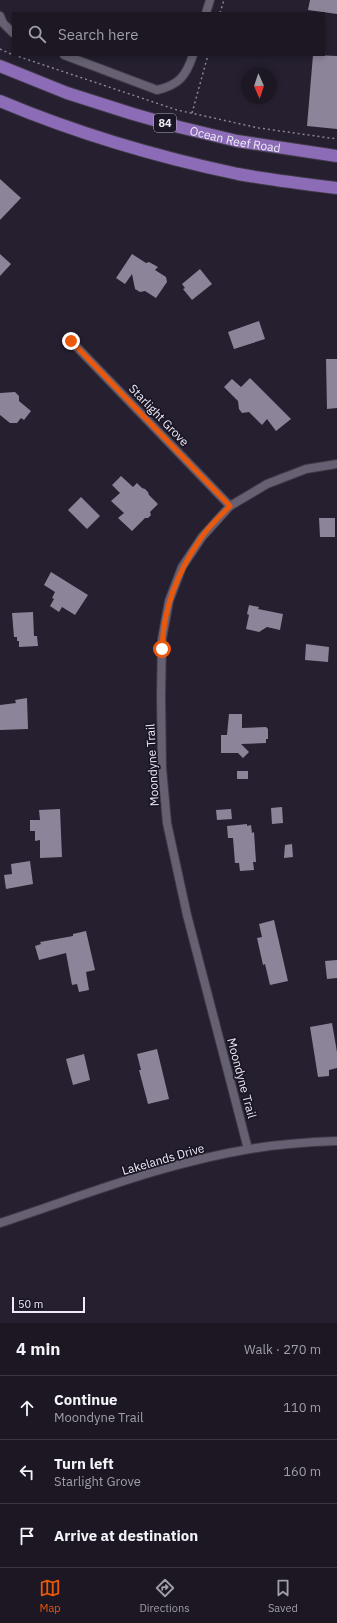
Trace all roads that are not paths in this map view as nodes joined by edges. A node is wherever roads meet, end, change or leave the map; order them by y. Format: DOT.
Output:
graph roads {
  1 [pos="210,0"];
  2 [pos="206,12"];
  3 [pos="0,16"];
  4 [pos="12,32"];
  5 [pos="67,56"];
  6 [pos="193,56"];
  7 [pos="0,66"];
  8 [pos="0,101"];
  9 [pos="337,156"];
  10 [pos="337,188"];
  11 [pos="71,341"];
  12 [pos="337,464"];
  13 [pos="230,506"];
  14 [pos="337,1140"];
  15 [pos="248,1149"];
  16 [pos="0,1223"];
  1 -- 2 [label="street"];
  3 -- 4 [label="street"];
  5 -- 6 [label="street"];
  7 -- 9 [label="main road, Ocean Reef Road / 84"];
  8 -- 10 [label="main road"];
  11 -- 13 [label="street, Starlight Grove"];
  12 -- 13 [label="street, Moondyne Trail"];
  13 -- 15 [label="street, Moondyne Trail"];
  14 -- 15 [label="street, Lakelands Drive"];
  15 -- 16 [label="street, Lakelands Drive"];
}
